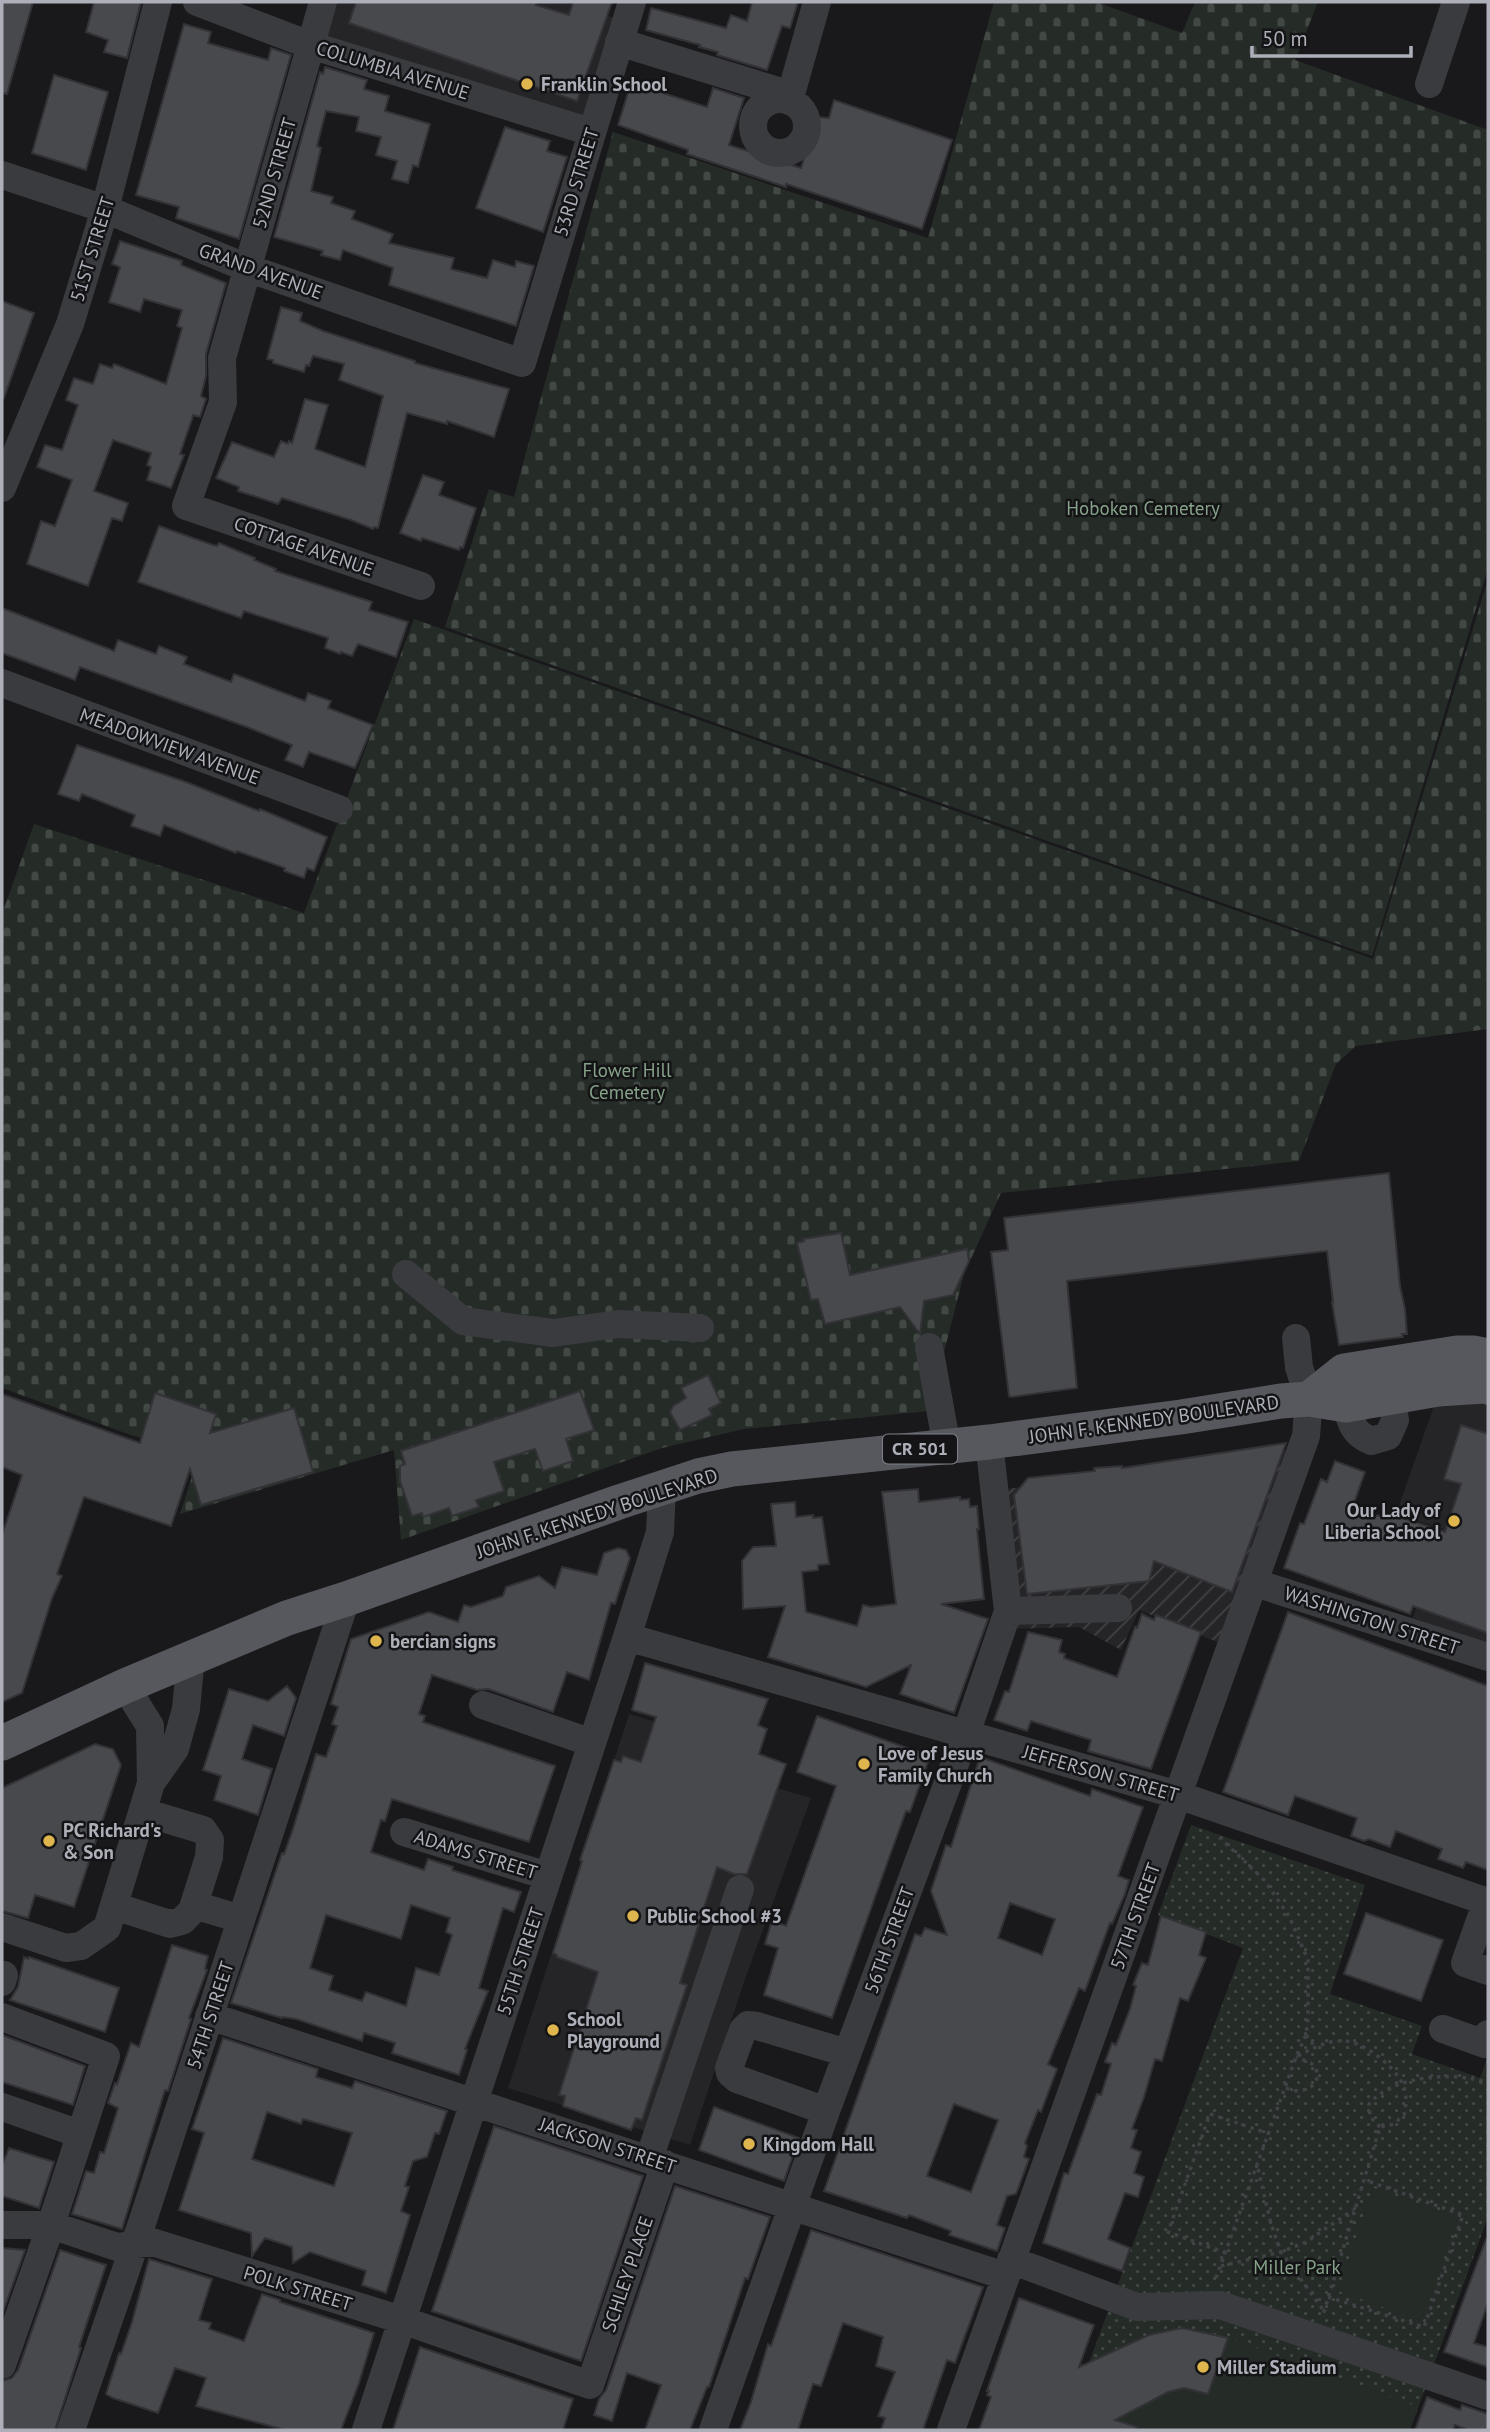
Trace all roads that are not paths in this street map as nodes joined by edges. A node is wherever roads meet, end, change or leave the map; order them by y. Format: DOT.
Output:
graph roads {
  1 [pos="158,2"];
  2 [pos="197,2"];
  3 [pos="323,2"];
  4 [pos="632,2"];
  5 [pos="817,2"];
  6 [pos="1456,2"];
  7 [pos="619,42"];
  8 [pos="310,45"];
  9 [pos="1429,84"];
  10 [pos="591,132"];
  11 [pos="2,175"];
  12 [pos="105,209"];
  13 [pos="247,268"];
  14 [pos="522,363"];
  15 [pos="2,488"];
  16 [pos="186,506"];
  17 [pos="421,586"];
  18 [pos="2,683"];
  19 [pos="338,809"];
  20 [pos="406,1274"];
  21 [pos="700,1328"];
  22 [pos="1296,1338"];
  23 [pos="929,1347"];
  24 [pos="1488,1356"];
  25 [pos="1488,1387"];
  26 [pos="1309,1399"];
  27 [pos="989,1442"];
  28 [pos="947,1447"];
  29 [pos="662,1489"];
  30 [pos="1255,1583"];
  31 [pos="346,1599"];
  32 [pos="1118,1608"];
  33 [pos="1008,1611"];
  34 [pos="627,1637"];
  35 [pos="191,1657"];
  36 [pos="1488,1657"];
  37 [pos="125,1686"];
  38 [pos="483,1705"];
  39 [pos="966,1734"];
  40 [pos="592,1742"];
  41 [pos="2,1743"];
  42 [pos="151,1783"];
  43 [pos="1178,1795"];
  44 [pos="143,1812"];
  45 [pos="404,1832"];
  46 [pos="548,1876"];
  47 [pos="740,1889"];
  48 [pos="1487,1901"];
  49 [pos="194,1905"];
  50 [pos="114,1906"];
  51 [pos="241,1919"];
  52 [pos="2,1927"];
  53 [pos="1488,1971"];
  54 [pos="2,2017"];
  55 [pos="209,2017"];
  56 [pos="1443,2029"];
  57 [pos="1488,2034"];
  58 [pos="847,2053"];
  59 [pos="474,2102"];
  60 [pos="2,2107"];
  61 [pos="826,2110"];
  62 [pos="80,2134"];
  63 [pos="657,2161"];
  64 [pos="793,2206"];
  65 [pos="2,2225"];
  66 [pos="51,2225"];
  67 [pos="134,2244"];
  68 [pos="1008,2268"];
  69 [pos="402,2320"];
  70 [pos="2,2365"];
  71 [pos="590,2385"];
  72 [pos="1488,2396"];
  73 [pos="71,2430"];
  74 [pos="366,2430"];
  75 [pos="713,2430"];
  76 [pos="951,2430"];
  1 -- 12 [label="street, 51ST STREET"];
  2 -- 8 [label="street, COLUMBIA AVENUE"];
  3 -- 8 [label="street, 52ND STREET"];
  4 -- 7 [label="street, 53RD STREET"];
  5 -- 7 [label="street"];
  6 -- 9 [label="street"];
  7 -- 10 [label="street, 53RD STREET"];
  8 -- 10 [label="street, COLUMBIA AVENUE"];
  8 -- 13 [label="street, 52ND STREET"];
  10 -- 14 [label="street, 53RD STREET"];
  11 -- 12 [label="street, GRAND AVENUE"];
  12 -- 13 [label="street, GRAND AVENUE"];
  12 -- 15 [label="street, 51ST STREET"];
  13 -- 14 [label="street, GRAND AVENUE"];
  13 -- 16 [label="street, 52ND STREET"];
  16 -- 17 [label="street, COTTAGE AVENUE"];
  18 -- 19 [label="street, MEADOWVIEW AVENUE"];
  20 -- 21 [label="street"];
  22 -- 26 [label="street"];
  23 -- 28 [label="street"];
  24 -- 26 [label="main road, JOHN F. KENNEDY BOULEVARD"];
  25 -- 26 [label="main road, JOHN F. KENNEDY BOULEVARD / CR 501"];
  26 -- 27 [label="main road, JOHN F. KENNEDY BOULEVARD / CR 501"];
  26 -- 30 [label="street, 57TH STREET"];
  27 -- 28 [label="main road, JOHN F. KENNEDY BOULEVARD / CR 501"];
  27 -- 33 [label="street, 56TH STREET"];
  28 -- 29 [label="main road, JOHN F. KENNEDY BOULEVARD / CR 501"];
  29 -- 31 [label="main road, JOHN F. KENNEDY BOULEVARD / CR 501"];
  29 -- 34 [label="street, 55TH STREET"];
  30 -- 36 [label="street, WASHINGTON STREET"];
  30 -- 43 [label="street, 57TH STREET"];
  31 -- 35 [label="main road, JOHN F. KENNEDY BOULEVARD / CR 501"];
  31 -- 51 [label="street, 54TH STREET"];
  32 -- 33 [label="street"];
  33 -- 39 [label="street, 56TH STREET"];
  34 -- 39 [label="street, JEFFERSON STREET"];
  34 -- 40 [label="street, 55TH STREET"];
  35 -- 37 [label="main road, JOHN F. KENNEDY BOULEVARD / CR 501"];
  35 -- 42 [label="street"];
  37 -- 41 [label="main road, JOHN F. KENNEDY BOULEVARD / CR 501"];
  37 -- 42 [label="street"];
  38 -- 40 [label="street"];
  39 -- 43 [label="street, JEFFERSON STREET"];
  39 -- 58 [label="street, 56TH STREET"];
  40 -- 46 [label="street, 55TH STREET"];
  42 -- 44 [label="street"];
  43 -- 48 [label="street, JEFFERSON STREET"];
  43 -- 68 [label="street, 57TH STREET"];
  44 -- 49 [label="street"];
  44 -- 50 [label="street"];
  45 -- 46 [label="street, ADAMS STREET"];
  46 -- 59 [label="street, 55TH STREET"];
  47 -- 63 [label="street, SCHLEY PLACE"];
  48 -- 53 [label="street"];
  49 -- 50 [label="street"];
  49 -- 51 [label="street"];
  50 -- 52 [label="street"];
  51 -- 55 [label="street, 54TH STREET"];
  54 -- 62 [label="street"];
  55 -- 59 [label="street, JACKSON STREET"];
  55 -- 67 [label="street, 54TH STREET"];
  56 -- 57 [label="street"];
  58 -- 61 [label="street, 56TH STREET"];
  58 -- 61 [label="street"];
  59 -- 63 [label="street, JACKSON STREET"];
  59 -- 69 [label="street, 55TH STREET"];
  60 -- 62 [label="street"];
  61 -- 64 [label="street, 56TH STREET"];
  62 -- 66 [label="street"];
  63 -- 64 [label="street, JACKSON STREET"];
  63 -- 71 [label="street, SCHLEY PLACE"];
  64 -- 68 [label="street, JACKSON STREET"];
  64 -- 75 [label="street, 56TH STREET"];
  65 -- 66 [label="street, POLK STREET"];
  66 -- 67 [label="street, POLK STREET"];
  66 -- 70 [label="street"];
  67 -- 69 [label="street, POLK STREET"];
  67 -- 73 [label="street, 54TH STREET"];
  68 -- 72 [label="street, JACKSON STREET"];
  68 -- 76 [label="street, 57TH STREET"];
  69 -- 71 [label="street, POLK STREET"];
  69 -- 74 [label="street, 55TH STREET"];
}
